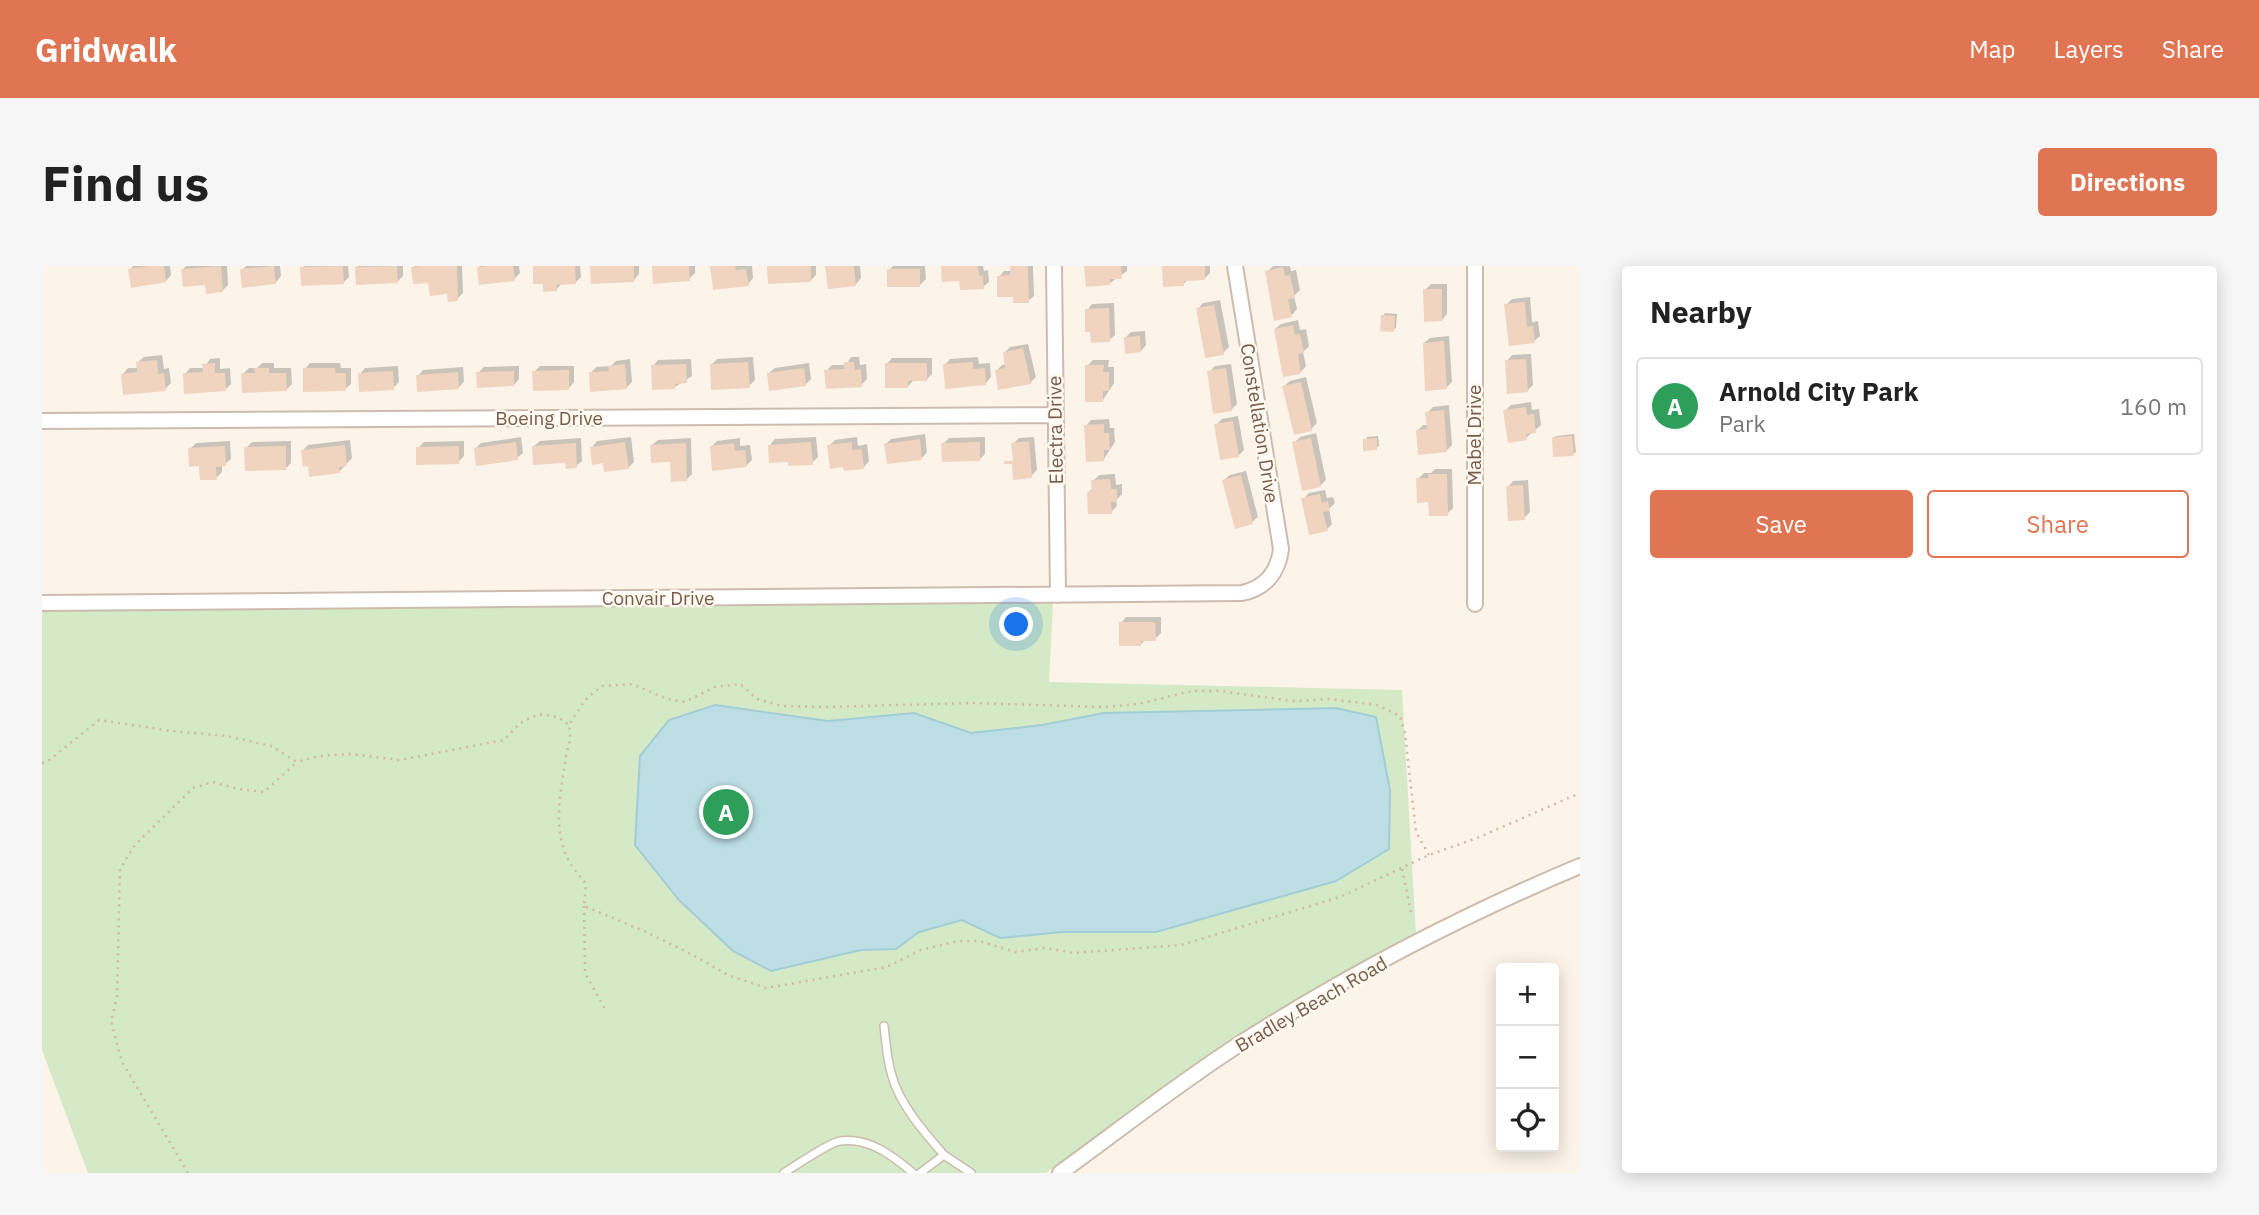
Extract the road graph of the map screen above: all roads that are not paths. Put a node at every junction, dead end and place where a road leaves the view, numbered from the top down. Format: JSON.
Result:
{"nodes":[{"id":1,"x":1054,"y":266,"type":"edge"},
{"id":2,"x":1235,"y":266,"type":"edge"},
{"id":3,"x":1475,"y":266,"type":"edge"},
{"id":4,"x":1055,"y":415,"type":"junction"},
{"id":5,"x":42,"y":421,"type":"edge"},
{"id":6,"x":1270,"y":578,"type":"joint"},
{"id":7,"x":1058,"y":594,"type":"junction"},
{"id":8,"x":42,"y":603,"type":"edge"},
{"id":9,"x":1475,"y":604,"type":"dead end"},
{"id":10,"x":1580,"y":866,"type":"edge"},
{"id":11,"x":884,"y":1026,"type":"dead end"},
{"id":12,"x":944,"y":1155,"type":"junction"},
{"id":13,"x":784,"y":1173,"type":"edge"},
{"id":14,"x":913,"y":1173,"type":"edge"},
{"id":15,"x":919,"y":1173,"type":"edge"},
{"id":16,"x":971,"y":1173,"type":"edge"},
{"id":17,"x":1059,"y":1173,"type":"edge"}],
"edges":[{"from":1,"to":4,"type":"street","name":"Electra Drive"},
{"from":2,"to":6,"type":"street","name":"Constellation Drive"},
{"from":3,"to":9,"type":"street","name":"Mabel Drive"},
{"from":4,"to":5,"type":"street","name":"Boeing Drive"},
{"from":4,"to":7,"type":"street","name":"Electra Drive"},
{"from":6,"to":7,"type":"street","name":"Convair Drive"},
{"from":7,"to":8,"type":"street","name":"Convair Drive"},
{"from":10,"to":17,"type":"street","name":"Bradley Beach Road"},
{"from":11,"to":12,"type":"lane"},
{"from":12,"to":15,"type":"lane"},
{"from":12,"to":16,"type":"lane"},
{"from":13,"to":14,"type":"lane"}]}
